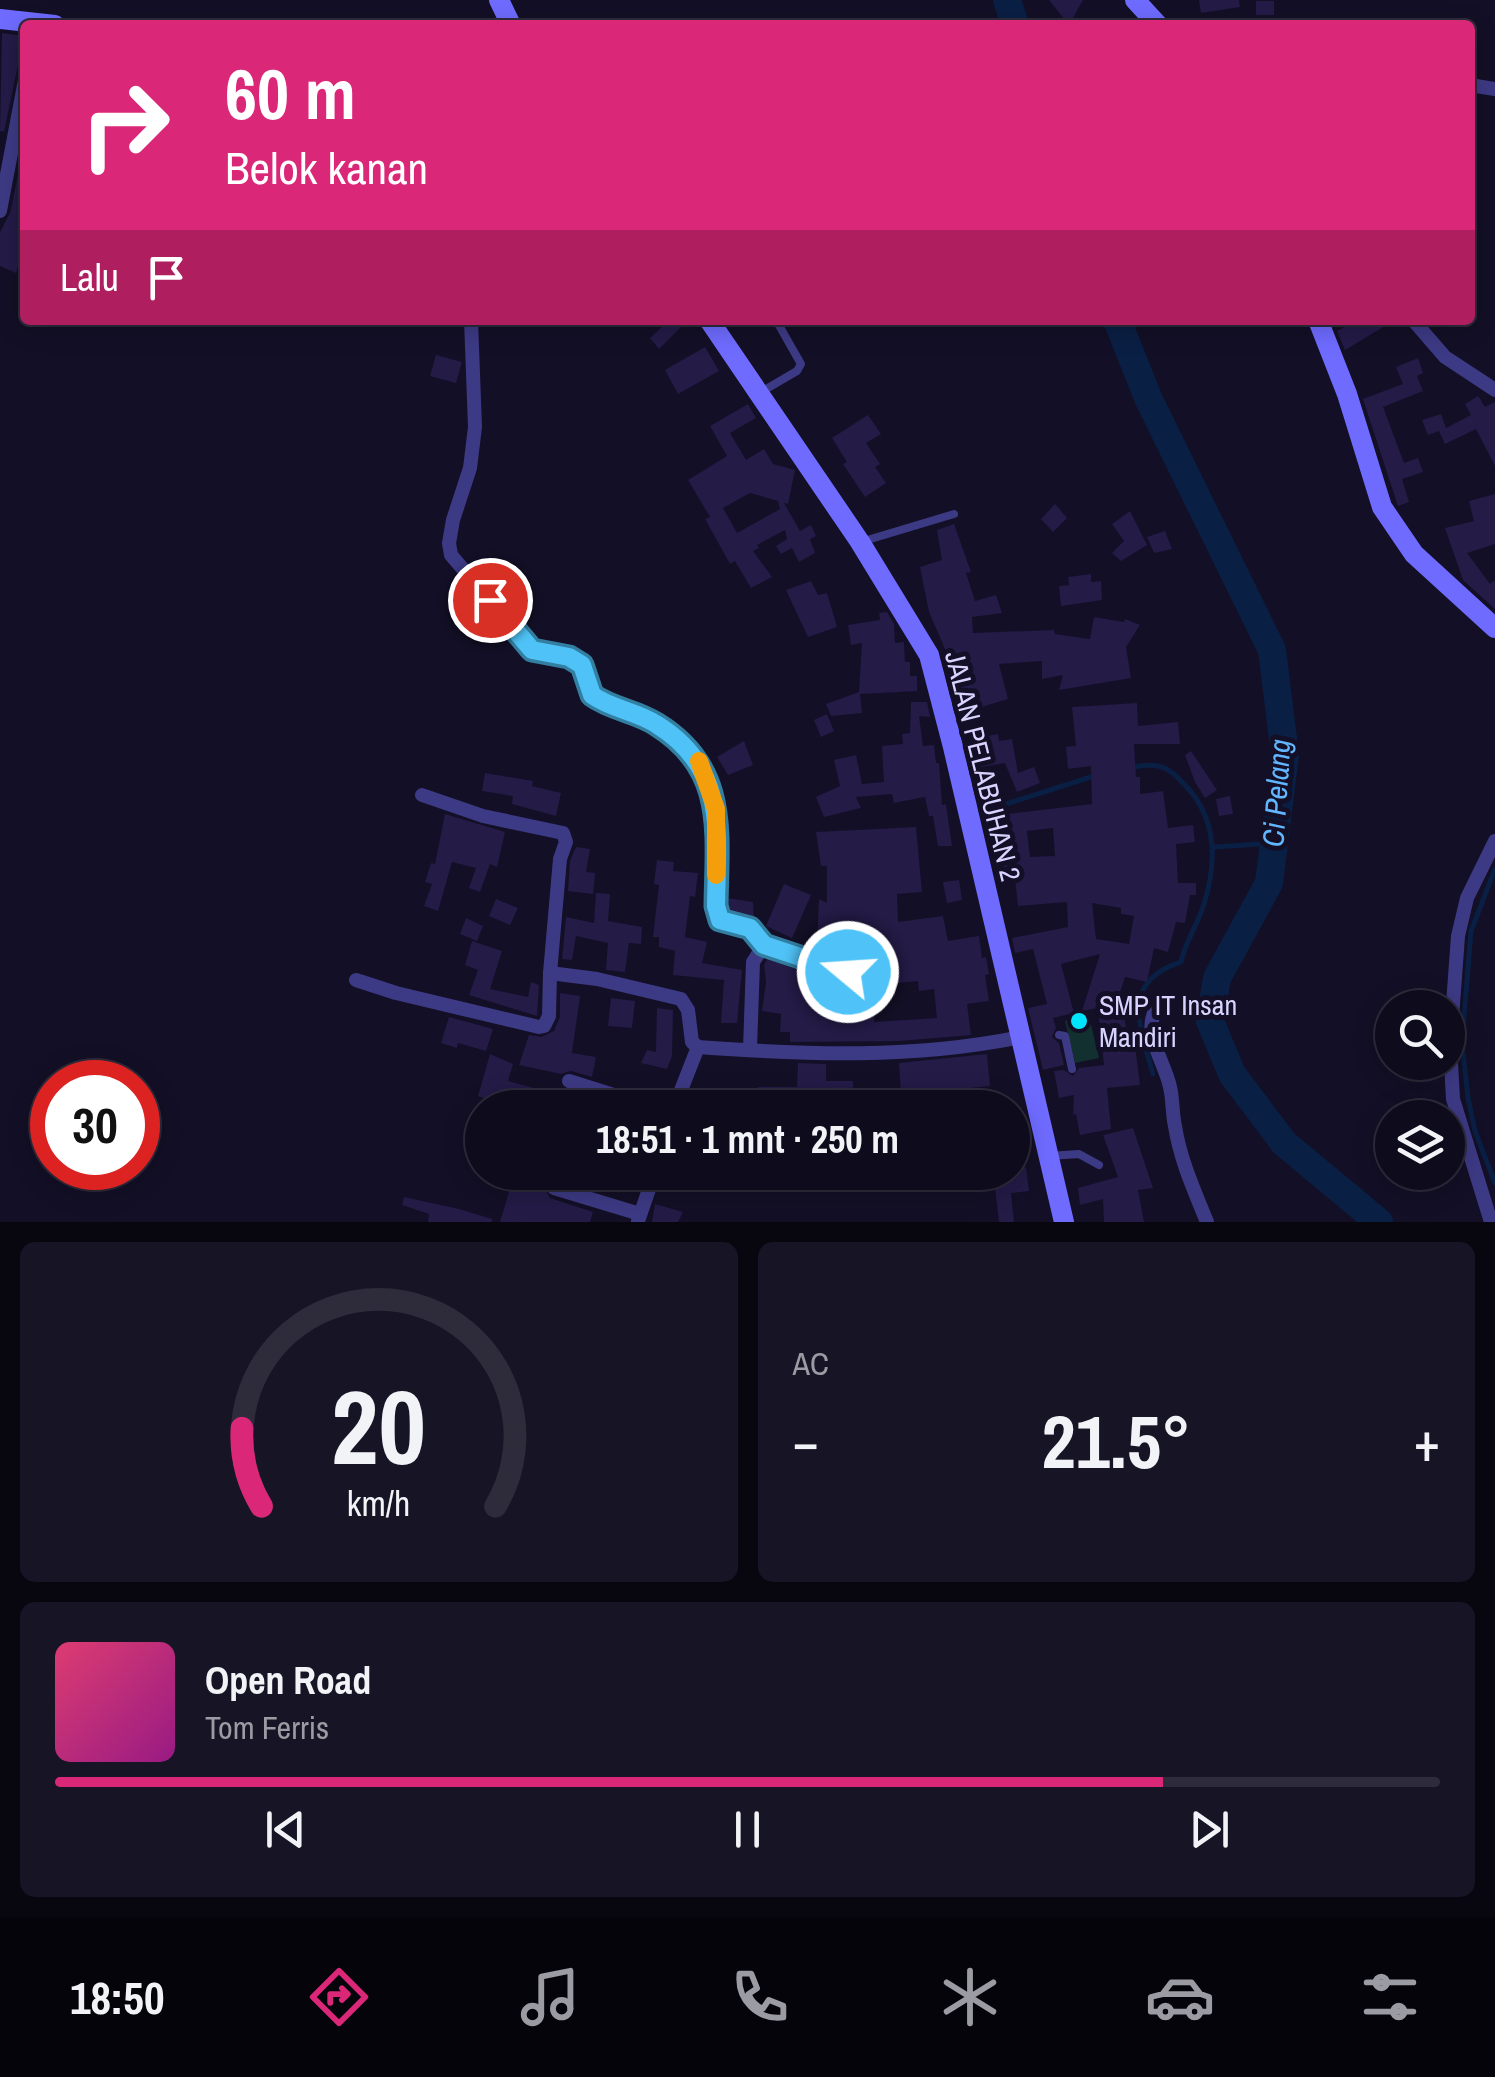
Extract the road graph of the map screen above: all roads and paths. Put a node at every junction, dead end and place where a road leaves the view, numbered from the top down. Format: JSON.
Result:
{"nodes":[{"id":1,"x":1135,"y":0,"type":"edge"},
{"id":2,"x":1153,"y":20,"type":"edge"},
{"id":3,"x":20,"y":99,"type":"edge"},
{"id":4,"x":0,"y":210,"type":"edge"},
{"id":5,"x":471,"y":325,"type":"edge"},
{"id":6,"x":712,"y":325,"type":"edge"},
{"id":7,"x":779,"y":325,"type":"edge"},
{"id":8,"x":1320,"y":325,"type":"edge"},
{"id":9,"x":1417,"y":325,"type":"edge"},
{"id":10,"x":1495,"y":390,"type":"edge"},
{"id":11,"x":759,"y":393,"type":"junction"},
{"id":12,"x":954,"y":514,"type":"dead end"},
{"id":13,"x":860,"y":542,"type":"junction"},
{"id":14,"x":1495,"y":628,"type":"edge"},
{"id":15,"x":422,"y":795,"type":"dead end"},
{"id":16,"x":1495,"y":841,"type":"edge"},
{"id":17,"x":764,"y":945,"type":"junction"},
{"id":18,"x":848,"y":972,"type":"dead end"},
{"id":19,"x":550,"y":973,"type":"junction"},
{"id":20,"x":356,"y":980,"type":"dead end"},
{"id":21,"x":1163,"y":1000,"type":"dead end"},
{"id":22,"x":1059,"y":1035,"type":"dead end"},
{"id":23,"x":1025,"y":1040,"type":"junction"},
{"id":24,"x":698,"y":1047,"type":"junction"},
{"id":25,"x":750,"y":1049,"type":"junction"},
{"id":26,"x":1072,"y":1070,"type":"dead end"},
{"id":27,"x":569,"y":1081,"type":"dead end"},
{"id":28,"x":598,"y":1090,"type":"edge"},
{"id":29,"x":681,"y":1090,"type":"edge"},
{"id":30,"x":1049,"y":1156,"type":"junction"},
{"id":31,"x":1099,"y":1165,"type":"dead end"},
{"id":32,"x":560,"y":1190,"type":"edge"},
{"id":33,"x":649,"y":1190,"type":"edge"},
{"id":34,"x":639,"y":1218,"type":"edge"},
{"id":35,"x":1064,"y":1222,"type":"edge"},
{"id":36,"x":1206,"y":1222,"type":"edge"},
{"id":37,"x":1491,"y":1222,"type":"edge"}],
"edges":[{"from":1,"to":2,"type":"main road"},
{"from":3,"to":4,"type":"street"},
{"from":5,"to":17,"type":"street"},
{"from":6,"to":11,"type":"main road","name":"JALAN PELABUHAN 2"},
{"from":7,"to":11,"type":"lane"},
{"from":8,"to":14,"type":"main road"},
{"from":9,"to":10,"type":"street"},
{"from":11,"to":13,"type":"main road","name":"JALAN PELABUHAN 2"},
{"from":12,"to":13,"type":"lane"},
{"from":13,"to":23,"type":"main road","name":"JALAN PELABUHAN 2"},
{"from":15,"to":19,"type":"street"},
{"from":16,"to":37,"type":"street"},
{"from":17,"to":18,"type":"street"},
{"from":17,"to":25,"type":"street"},
{"from":19,"to":20,"type":"street"},
{"from":19,"to":24,"type":"street"},
{"from":21,"to":36,"type":"street"},
{"from":22,"to":26,"type":"lane"},
{"from":23,"to":25,"type":"street"},
{"from":23,"to":30,"type":"main road","name":"JALAN PELABUHAN 2"},
{"from":24,"to":25,"type":"street"},
{"from":24,"to":29,"type":"street"},
{"from":27,"to":28,"type":"street"},
{"from":30,"to":31,"type":"lane"},
{"from":30,"to":35,"type":"main road","name":"JALAN PELABUHAN 2"},
{"from":32,"to":34,"type":"street"},
{"from":33,"to":34,"type":"street"}]}
